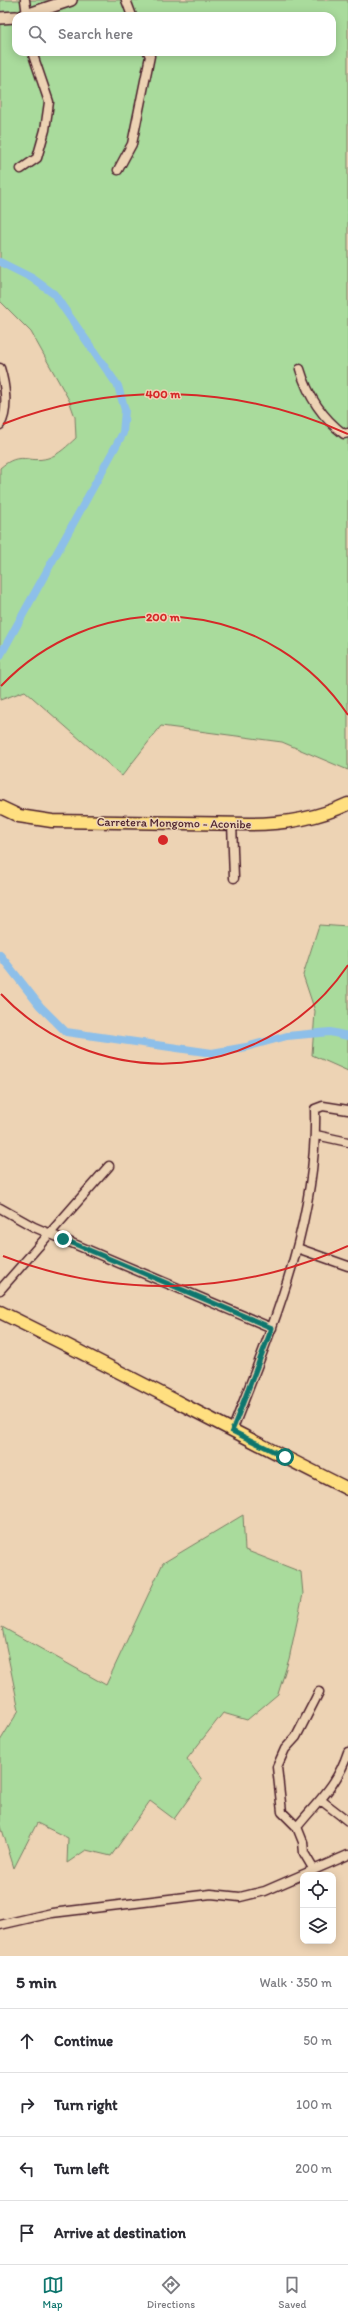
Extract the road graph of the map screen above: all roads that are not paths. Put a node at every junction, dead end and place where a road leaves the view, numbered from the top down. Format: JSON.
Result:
{"nodes":[{"id":1,"x":25,"y":0,"type":"edge"},
{"id":2,"x":71,"y":0,"type":"edge"},
{"id":3,"x":126,"y":0,"type":"edge"},
{"id":4,"x":23,"y":12,"type":"edge"},
{"id":5,"x":34,"y":12,"type":"edge"},
{"id":6,"x":130,"y":12,"type":"edge"},
{"id":7,"x":12,"y":17,"type":"edge"},
{"id":8,"x":0,"y":18,"type":"edge"},
{"id":9,"x":33,"y":56,"type":"edge"},
{"id":10,"x":150,"y":56,"type":"edge"},
{"id":11,"x":21,"y":169,"type":"dead end"},
{"id":12,"x":118,"y":170,"type":"dead end"},
{"id":13,"x":0,"y":368,"type":"edge"},
{"id":14,"x":300,"y":368,"type":"dead end"},
{"id":15,"x":0,"y":425,"type":"edge"},
{"id":16,"x":348,"y":433,"type":"edge"},
{"id":17,"x":348,"y":804,"type":"edge"},
{"id":18,"x":0,"y":807,"type":"edge"},
{"id":19,"x":232,"y":824,"type":"junction"},
{"id":20,"x":234,"y":878,"type":"dead end"},
{"id":21,"x":348,"y":1110,"type":"edge"},
{"id":22,"x":316,"y":1135,"type":"junction"},
{"id":23,"x":348,"y":1142,"type":"edge"},
{"id":24,"x":109,"y":1166,"type":"dead end"},
{"id":25,"x":0,"y":1208,"type":"edge"},
{"id":26,"x":49,"y":1233,"type":"junction"},
{"id":27,"x":297,"y":1248,"type":"junction"},
{"id":28,"x":348,"y":1266,"type":"edge"},
{"id":29,"x":0,"y":1290,"type":"edge"},
{"id":30,"x":0,"y":1312,"type":"edge"},
{"id":31,"x":272,"y":1328,"type":"junction"},
{"id":32,"x":232,"y":1431,"type":"junction"},
{"id":33,"x":348,"y":1488,"type":"edge"},
{"id":34,"x":319,"y":1692,"type":"dead end"},
{"id":35,"x":348,"y":1752,"type":"edge"},
{"id":36,"x":322,"y":1800,"type":"junction"},
{"id":37,"x":348,"y":1821,"type":"edge"},
{"id":38,"x":297,"y":1827,"type":"junction"},
{"id":39,"x":348,"y":1855,"type":"edge"},
{"id":40,"x":314,"y":1870,"type":"junction"},
{"id":41,"x":0,"y":1925,"type":"edge"}],
"edges":[{"from":1,"to":4,"type":"street"},
{"from":2,"to":5,"type":"street"},
{"from":3,"to":6,"type":"street"},
{"from":7,"to":8,"type":"street"},
{"from":9,"to":11,"type":"street"},
{"from":10,"to":12,"type":"street"},
{"from":13,"to":15,"type":"street"},
{"from":14,"to":16,"type":"street"},
{"from":17,"to":19,"type":"main road","name":"Carretera Mongomo - Aconibe"},
{"from":18,"to":19,"type":"main road","name":"Carretera Mongomo - Aconibe"},
{"from":19,"to":20,"type":"street"},
{"from":21,"to":22,"type":"street"},
{"from":22,"to":23,"type":"street"},
{"from":22,"to":27,"type":"street"},
{"from":24,"to":26,"type":"street"},
{"from":25,"to":26,"type":"street"},
{"from":26,"to":29,"type":"street"},
{"from":26,"to":31,"type":"street"},
{"from":27,"to":28,"type":"street"},
{"from":27,"to":31,"type":"street"},
{"from":30,"to":32,"type":"main road"},
{"from":31,"to":32,"type":"street"},
{"from":32,"to":33,"type":"main road"},
{"from":34,"to":38,"type":"street"},
{"from":35,"to":36,"type":"street"},
{"from":36,"to":37,"type":"street"},
{"from":36,"to":38,"type":"street"},
{"from":38,"to":40,"type":"street"},
{"from":39,"to":40,"type":"street"},
{"from":40,"to":41,"type":"street"}]}
